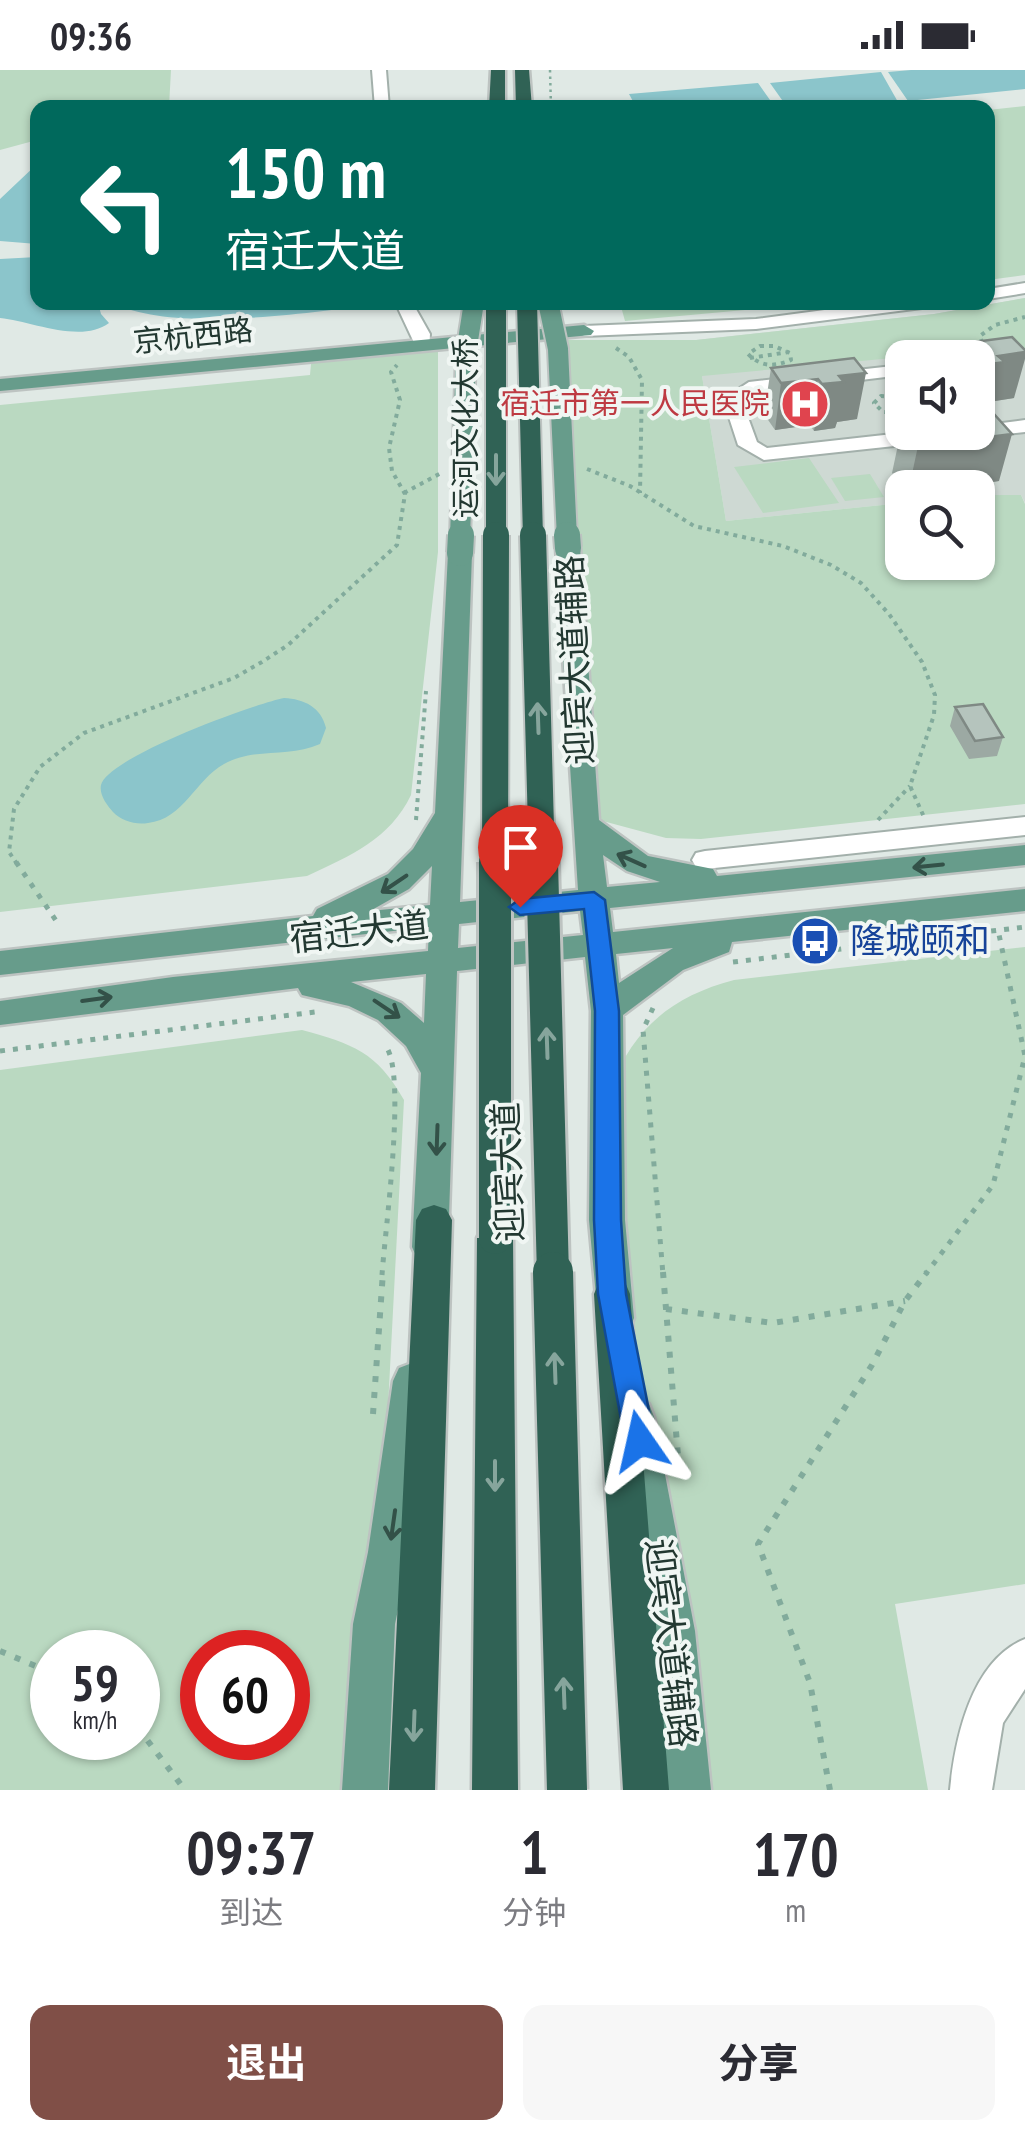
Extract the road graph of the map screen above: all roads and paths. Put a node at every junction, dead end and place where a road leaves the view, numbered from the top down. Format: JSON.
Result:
{"nodes":[{"id":1,"x":379,"y":70,"type":"edge"},
{"id":2,"x":498,"y":70,"type":"edge"},
{"id":3,"x":522,"y":70,"type":"edge"},
{"id":4,"x":550,"y":70,"type":"edge"},
{"id":5,"x":381,"y":100,"type":"edge"},
{"id":6,"x":497,"y":100,"type":"edge"},
{"id":7,"x":524,"y":100,"type":"edge"},
{"id":8,"x":551,"y":100,"type":"edge"},
{"id":9,"x":1025,"y":288,"type":"edge"},
{"id":10,"x":995,"y":293,"type":"edge"},
{"id":11,"x":408,"y":310,"type":"edge"},
{"id":12,"x":473,"y":310,"type":"edge"},
{"id":13,"x":496,"y":310,"type":"edge"},
{"id":14,"x":528,"y":310,"type":"edge"},
{"id":15,"x":550,"y":310,"type":"edge"},
{"id":16,"x":864,"y":310,"type":"edge"},
{"id":17,"x":1025,"y":317,"type":"edge"},
{"id":18,"x":584,"y":331,"type":"junction"},
{"id":19,"x":983,"y":340,"type":"edge"},
{"id":20,"x":423,"y":344,"type":"junction"},
{"id":21,"x":760,"y":346,"type":"junction"},
{"id":22,"x":790,"y":352,"type":"junction"},
{"id":23,"x":768,"y":356,"type":"junction"},
{"id":24,"x":750,"y":358,"type":"junction"},
{"id":25,"x":778,"y":366,"type":"junction"},
{"id":26,"x":885,"y":372,"type":"edge"},
{"id":27,"x":0,"y":385,"type":"edge"},
{"id":28,"x":885,"y":396,"type":"edge"},
{"id":29,"x":885,"y":412,"type":"edge"},
{"id":30,"x":1025,"y":426,"type":"edge"},
{"id":31,"x":995,"y":430,"type":"edge"},
{"id":32,"x":885,"y":441,"type":"edge"},
{"id":33,"x":455,"y":467,"type":"dead end"},
{"id":34,"x":584,"y":468,"type":"dead end"},
{"id":35,"x":404,"y":492,"type":"junction"},
{"id":36,"x":640,"y":492,"type":"junction"},
{"id":37,"x":551,"y":550,"type":"junction"},
{"id":38,"x":496,"y":554,"type":"joint"},
{"id":39,"x":427,"y":681,"type":"dead end"},
{"id":40,"x":910,"y":786,"type":"junction"},
{"id":41,"x":450,"y":807,"type":"junction"},
{"id":42,"x":585,"y":823,"type":"junction"},
{"id":43,"x":927,"y":824,"type":"dead end"},
{"id":44,"x":1025,"y":826,"type":"edge"},
{"id":45,"x":869,"y":830,"type":"dead end"},
{"id":46,"x":415,"y":832,"type":"dead end"},
{"id":47,"x":1025,"y":855,"type":"edge"},
{"id":48,"x":705,"y":860,"type":"dead end"},
{"id":49,"x":831,"y":876,"type":"junction"},
{"id":50,"x":594,"y":900,"type":"junction"},
{"id":51,"x":1025,"y":900,"type":"edge"},
{"id":52,"x":446,"y":914,"type":"junction"},
{"id":53,"x":849,"y":920,"type":"junction"},
{"id":54,"x":57,"y":922,"type":"dead end"},
{"id":55,"x":1025,"y":927,"type":"edge"},
{"id":56,"x":998,"y":930,"type":"junction"},
{"id":57,"x":244,"y":934,"type":"junction"},
{"id":58,"x":599,"y":945,"type":"junction"},
{"id":59,"x":444,"y":961,"type":"junction"},
{"id":60,"x":0,"y":963,"type":"edge"},
{"id":61,"x":722,"y":964,"type":"dead end"},
{"id":62,"x":225,"y":984,"type":"junction"},
{"id":63,"x":656,"y":1001,"type":"dead end"},
{"id":64,"x":607,"y":1011,"type":"junction"},
{"id":65,"x":0,"y":1013,"type":"edge"},
{"id":66,"x":331,"y":1014,"type":"dead end"},
{"id":67,"x":378,"y":1034,"type":"dead end"},
{"id":68,"x":0,"y":1051,"type":"edge"},
{"id":69,"x":440,"y":1078,"type":"junction"},
{"id":70,"x":434,"y":1220,"type":"junction"},
{"id":71,"x":612,"y":1294,"type":"junction"},
{"id":72,"x":906,"y":1301,"type":"junction"},
{"id":73,"x":666,"y":1308,"type":"junction"},
{"id":74,"x":373,"y":1416,"type":"dead end"},
{"id":75,"x":680,"y":1482,"type":"dead end"},
{"id":76,"x":0,"y":1652,"type":"edge"},
{"id":77,"x":1025,"y":1659,"type":"edge"},
{"id":78,"x":30,"y":1664,"type":"edge"},
{"id":79,"x":160,"y":1757,"type":"edge"},
{"id":80,"x":185,"y":1790,"type":"edge"},
{"id":81,"x":365,"y":1790,"type":"edge"},
{"id":82,"x":412,"y":1790,"type":"edge"},
{"id":83,"x":496,"y":1790,"type":"edge"},
{"id":84,"x":567,"y":1790,"type":"edge"},
{"id":85,"x":646,"y":1790,"type":"edge"},
{"id":86,"x":688,"y":1790,"type":"edge"},
{"id":87,"x":830,"y":1790,"type":"edge"},
{"id":88,"x":971,"y":1790,"type":"edge"}],
"edges":[{"from":1,"to":5,"type":"street"},
{"from":2,"to":6,"type":"highway"},
{"from":3,"to":7,"type":"highway"},
{"from":4,"to":8,"type":"path"},
{"from":9,"to":10,"type":"street"},
{"from":11,"to":20,"type":"street"},
{"from":12,"to":41,"type":"main road","bridge":true},
{"from":13,"to":38,"type":"highway","name":"运河文化大桥","one_way":true,"bridge":true},
{"from":14,"to":37,"type":"highway","name":"运河文化大桥","bridge":true},
{"from":15,"to":37,"type":"main road","name":"迎宾大道辅路","bridge":true},
{"from":16,"to":18,"type":"street","name":"京杭西路"},
{"from":17,"to":19,"type":"path"},
{"from":18,"to":20,"type":"main road","name":"京杭西路"},
{"from":18,"to":36,"type":"path"},
{"from":20,"to":27,"type":"main road","name":"京杭西路"},
{"from":20,"to":35,"type":"path"},
{"from":21,"to":22,"type":"path"},
{"from":21,"to":23,"type":"path"},
{"from":21,"to":24,"type":"path"},
{"from":22,"to":23,"type":"path"},
{"from":22,"to":25,"type":"path"},
{"from":23,"to":24,"type":"path"},
{"from":23,"to":25,"type":"path"},
{"from":24,"to":25,"type":"path"},
{"from":26,"to":32,"type":"street"},
{"from":28,"to":29,"type":"path"},
{"from":30,"to":31,"type":"street"},
{"from":33,"to":35,"type":"path"},
{"from":34,"to":36,"type":"path"},
{"from":35,"to":54,"type":"path"},
{"from":36,"to":40,"type":"path"},
{"from":37,"to":42,"type":"main road","name":"迎宾大道辅路"},
{"from":84,"to":37,"type":"highway","name":"迎宾大道","one_way":true,"bridge":true},
{"from":38,"to":83,"type":"highway","name":"迎宾大道","one_way":true,"bridge":true},
{"from":39,"to":46,"type":"path"},
{"from":40,"to":43,"type":"path"},
{"from":40,"to":45,"type":"path"},
{"from":41,"to":52,"type":"main road"},
{"from":41,"to":57,"type":"main road","one_way":true},
{"from":49,"to":42,"type":"main road","one_way":true},
{"from":42,"to":50,"type":"main road","name":"迎宾大道辅路"},
{"from":44,"to":48,"type":"street"},
{"from":47,"to":49,"type":"main road","name":"宿迁大道","one_way":true},
{"from":49,"to":50,"type":"main road","name":"宿迁大道"},
{"from":50,"to":52,"type":"main road","name":"宿迁大道"},
{"from":50,"to":58,"type":"main road","name":"迎宾大道辅路"},
{"from":51,"to":53,"type":"main road","name":"宿迁大道"},
{"from":52,"to":57,"type":"main road","name":"宿迁大道"},
{"from":52,"to":59,"type":"main road"},
{"from":53,"to":58,"type":"main road","name":"宿迁大道"},
{"from":53,"to":64,"type":"main road"},
{"from":55,"to":56,"type":"path"},
{"from":56,"to":61,"type":"path"},
{"from":56,"to":72,"type":"path"},
{"from":57,"to":60,"type":"main road","name":"宿迁大道"},
{"from":58,"to":59,"type":"main road","name":"宿迁大道"},
{"from":58,"to":64,"type":"main road","name":"迎宾大道辅路"},
{"from":59,"to":62,"type":"main road","name":"宿迁大道"},
{"from":59,"to":69,"type":"main road"},
{"from":65,"to":62,"type":"main road","name":"宿迁大道","one_way":true},
{"from":62,"to":69,"type":"main road","one_way":true},
{"from":63,"to":73,"type":"path"},
{"from":64,"to":71,"type":"main road","name":"迎宾大道辅路"},
{"from":66,"to":68,"type":"path"},
{"from":67,"to":74,"type":"path"},
{"from":69,"to":70,"type":"main road","one_way":true},
{"from":70,"to":81,"type":"main road","one_way":true},
{"from":70,"to":82,"type":"highway","one_way":true},
{"from":71,"to":85,"type":"highway"},
{"from":71,"to":86,"type":"main road","name":"迎宾大道辅路"},
{"from":72,"to":73,"type":"path"},
{"from":72,"to":87,"type":"path"},
{"from":73,"to":75,"type":"path"},
{"from":76,"to":78,"type":"path"},
{"from":77,"to":88,"type":"street"},
{"from":79,"to":80,"type":"path"}]}
